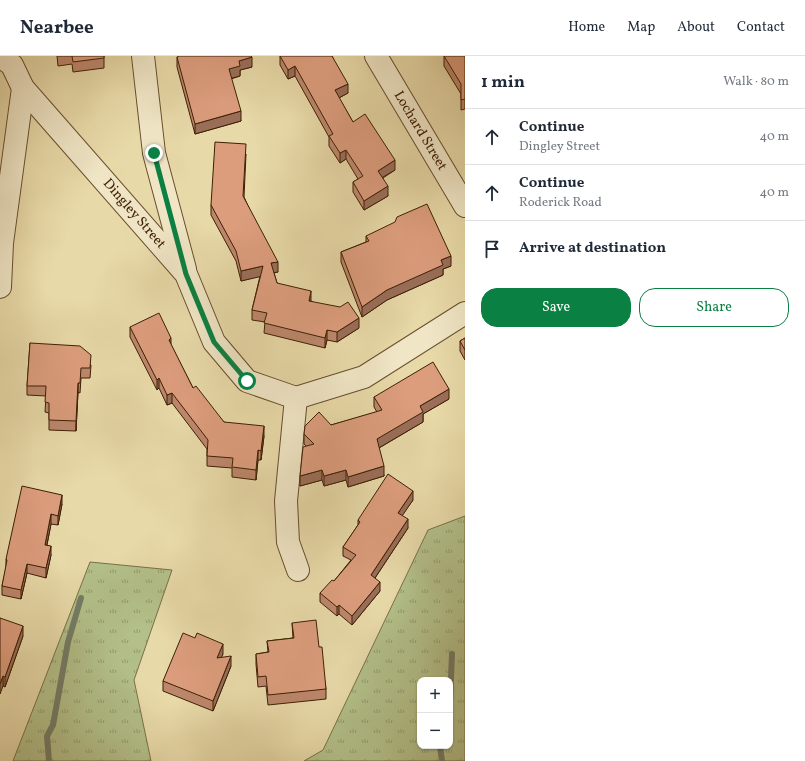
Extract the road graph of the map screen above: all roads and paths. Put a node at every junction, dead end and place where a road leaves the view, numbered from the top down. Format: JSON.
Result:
{"nodes":[{"id":1,"x":0,"y":56,"type":"edge"},
{"id":2,"x":143,"y":56,"type":"edge"},
{"id":3,"x":376,"y":56,"type":"edge"},
{"id":4,"x":23,"y":88,"type":"junction"},
{"id":5,"x":465,"y":206,"type":"edge"},
{"id":6,"x":186,"y":274,"type":"junction"},
{"id":7,"x":0,"y":287,"type":"edge"},
{"id":8,"x":465,"y":313,"type":"edge"},
{"id":9,"x":296,"y":398,"type":"junction"},
{"id":10,"x":298,"y":570,"type":"dead end"}],
"edges":[{"from":1,"to":4,"type":"street","name":"Dingley Street"},
{"from":2,"to":6,"type":"street"},
{"from":3,"to":5,"type":"street","name":"Lochard Street"},
{"from":4,"to":6,"type":"street","name":"Dingley Street"},
{"from":4,"to":7,"type":"street"},
{"from":6,"to":9,"type":"street","name":"Dingley Street"},
{"from":8,"to":9,"type":"street"},
{"from":9,"to":10,"type":"street"}]}
